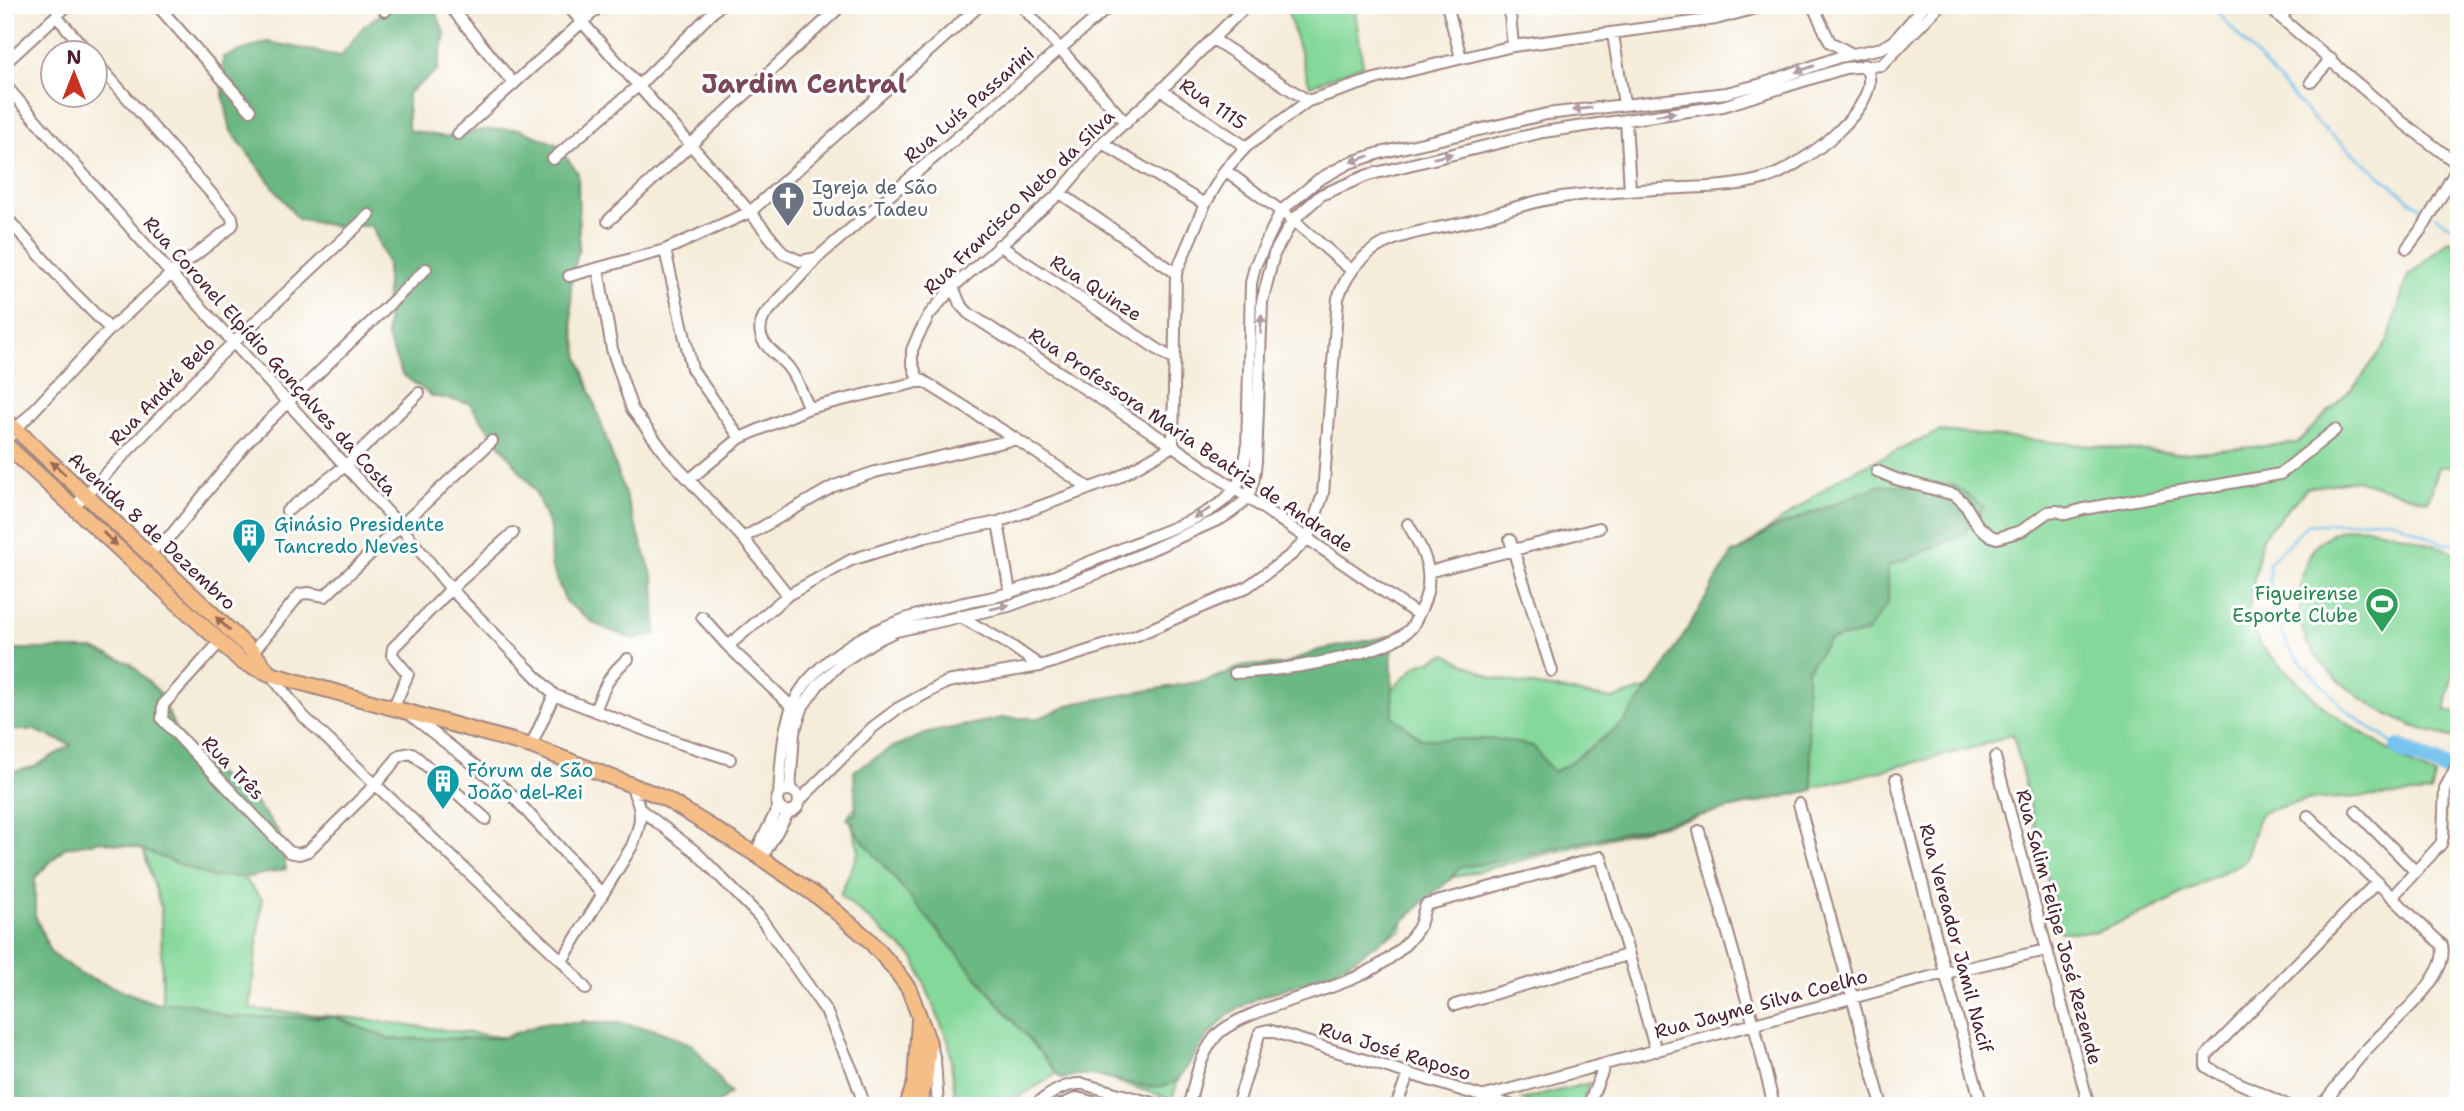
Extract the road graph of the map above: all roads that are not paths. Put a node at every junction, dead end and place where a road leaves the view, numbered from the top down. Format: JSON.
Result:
{"nodes":[{"id":1,"x":68,"y":5,"type":"edge"},
{"id":2,"x":157,"y":5,"type":"edge"},
{"id":3,"x":449,"y":5,"type":"edge"},
{"id":4,"x":567,"y":5,"type":"edge"},
{"id":5,"x":601,"y":5,"type":"edge"},
{"id":6,"x":720,"y":5,"type":"edge"},
{"id":7,"x":842,"y":5,"type":"edge"},
{"id":8,"x":980,"y":5,"type":"edge"},
{"id":9,"x":1021,"y":5,"type":"edge"},
{"id":10,"x":1111,"y":5,"type":"edge"},
{"id":11,"x":1247,"y":5,"type":"edge"},
{"id":12,"x":1447,"y":5,"type":"edge"},
{"id":13,"x":1509,"y":5,"type":"edge"},
{"id":14,"x":1712,"y":5,"type":"edge"},
{"id":15,"x":1767,"y":5,"type":"edge"},
{"id":16,"x":1814,"y":5,"type":"edge"},
{"id":17,"x":1925,"y":5,"type":"edge"},
{"id":18,"x":1940,"y":5,"type":"edge"},
{"id":19,"x":2266,"y":5,"type":"edge"},
{"id":20,"x":2291,"y":5,"type":"edge"},
{"id":21,"x":56,"y":16,"type":"junction"},
{"id":22,"x":2281,"y":17,"type":"junction"},
{"id":23,"x":1716,"y":19,"type":"junction"},
{"id":24,"x":583,"y":23,"type":"junction"},
{"id":25,"x":1613,"y":34,"type":"junction"},
{"id":26,"x":76,"y":38,"type":"edge"},
{"id":27,"x":1213,"y":39,"type":"junction"},
{"id":28,"x":1513,"y":46,"type":"junction"},
{"id":29,"x":1061,"y":50,"type":"junction"},
{"id":30,"x":1854,"y":55,"type":"junction"},
{"id":31,"x":1461,"y":58,"type":"junction"},
{"id":32,"x":2331,"y":59,"type":"junction"},
{"id":33,"x":5,"y":63,"type":"edge"},
{"id":34,"x":1865,"y":67,"type":"junction"},
{"id":35,"x":108,"y":76,"type":"edge"},
{"id":36,"x":2311,"y":82,"type":"dead end"},
{"id":37,"x":514,"y":84,"type":"junction"},
{"id":38,"x":5,"y":85,"type":"edge"},
{"id":39,"x":638,"y":86,"type":"junction"},
{"id":40,"x":1161,"y":90,"type":"junction"},
{"id":41,"x":1308,"y":101,"type":"junction"},
{"id":42,"x":1624,"y":104,"type":"junction"},
{"id":43,"x":250,"y":110,"type":"dead end"},
{"id":44,"x":1626,"y":120,"type":"junction"},
{"id":45,"x":1126,"y":123,"type":"junction"},
{"id":46,"x":458,"y":134,"type":"dead end"},
{"id":47,"x":1102,"y":143,"type":"junction"},
{"id":48,"x":691,"y":146,"type":"junction"},
{"id":49,"x":1246,"y":148,"type":"junction"},
{"id":50,"x":553,"y":159,"type":"dead end"},
{"id":51,"x":2459,"y":165,"type":"edge"},
{"id":52,"x":1225,"y":170,"type":"junction"},
{"id":53,"x":1630,"y":190,"type":"junction"},
{"id":54,"x":1060,"y":193,"type":"junction"},
{"id":55,"x":1205,"y":204,"type":"junction"},
{"id":56,"x":1280,"y":211,"type":"junction"},
{"id":57,"x":750,"y":212,"type":"junction"},
{"id":58,"x":369,"y":215,"type":"dead end"},
{"id":59,"x":5,"y":216,"type":"edge"},
{"id":60,"x":1293,"y":220,"type":"junction"},
{"id":61,"x":608,"y":221,"type":"dead end"},
{"id":62,"x":999,"y":245,"type":"junction"},
{"id":63,"x":2407,"y":248,"type":"dead end"},
{"id":64,"x":665,"y":250,"type":"junction"},
{"id":65,"x":817,"y":258,"type":"junction"},
{"id":66,"x":426,"y":269,"type":"dead end"},
{"id":67,"x":598,"y":269,"type":"junction"},
{"id":68,"x":1351,"y":271,"type":"junction"},
{"id":69,"x":1176,"y":273,"type":"junction"},
{"id":70,"x":171,"y":274,"type":"junction"},
{"id":71,"x":569,"y":276,"type":"dead end"},
{"id":72,"x":953,"y":287,"type":"junction"},
{"id":73,"x":110,"y":329,"type":"junction"},
{"id":74,"x":234,"y":342,"type":"junction"},
{"id":75,"x":1174,"y":360,"type":"junction"},
{"id":76,"x":922,"y":381,"type":"junction"},
{"id":77,"x":419,"y":393,"type":"dead end"},
{"id":78,"x":288,"y":403,"type":"junction"},
{"id":79,"x":809,"y":408,"type":"junction"},
{"id":80,"x":11,"y":424,"type":"edge"},
{"id":81,"x":2335,"y":430,"type":"dead end"},
{"id":82,"x":740,"y":438,"type":"junction"},
{"id":83,"x":1016,"y":439,"type":"junction"},
{"id":84,"x":492,"y":441,"type":"dead end"},
{"id":85,"x":5,"y":442,"type":"edge"},
{"id":86,"x":1173,"y":446,"type":"junction"},
{"id":87,"x":345,"y":466,"type":"junction"},
{"id":88,"x":1877,"y":471,"type":"dead end"},
{"id":89,"x":690,"y":479,"type":"junction"},
{"id":90,"x":1089,"y":488,"type":"junction"},
{"id":91,"x":1235,"y":490,"type":"junction"},
{"id":92,"x":88,"y":495,"type":"junction"},
{"id":93,"x":1248,"y":499,"type":"junction"},
{"id":94,"x":75,"y":506,"type":"junction"},
{"id":95,"x":287,"y":511,"type":"dead end"},
{"id":96,"x":998,"y":522,"type":"junction"},
{"id":97,"x":1408,"y":524,"type":"dead end"},
{"id":98,"x":400,"y":526,"type":"junction"},
{"id":99,"x":1599,"y":528,"type":"dead end"},
{"id":100,"x":513,"y":533,"type":"dead end"},
{"id":101,"x":743,"y":538,"type":"junction"},
{"id":102,"x":1308,"y":538,"type":"junction"},
{"id":103,"x":1511,"y":545,"type":"junction"},
{"id":104,"x":149,"y":553,"type":"junction"},
{"id":105,"x":1428,"y":572,"type":"junction"},
{"id":106,"x":451,"y":589,"type":"junction"},
{"id":107,"x":1010,"y":593,"type":"junction"},
{"id":108,"x":788,"y":595,"type":"junction"},
{"id":109,"x":1418,"y":615,"type":"junction"},
{"id":110,"x":958,"y":616,"type":"junction"},
{"id":111,"x":702,"y":617,"type":"dead end"},
{"id":112,"x":219,"y":643,"type":"junction"},
{"id":113,"x":728,"y":646,"type":"junction"},
{"id":114,"x":253,"y":652,"type":"junction"},
{"id":115,"x":628,"y":659,"type":"dead end"},
{"id":116,"x":1040,"y":666,"type":"junction"},
{"id":117,"x":1552,"y":671,"type":"dead end"},
{"id":118,"x":1235,"y":673,"type":"dead end"},
{"id":119,"x":270,"y":674,"type":"junction"},
{"id":120,"x":554,"y":695,"type":"junction"},
{"id":121,"x":792,"y":707,"type":"junction"},
{"id":122,"x":400,"y":711,"type":"junction"},
{"id":123,"x":595,"y":711,"type":"junction"},
{"id":124,"x":531,"y":746,"type":"junction"},
{"id":125,"x":1996,"y":757,"type":"dead end"},
{"id":126,"x":730,"y":759,"type":"dead end"},
{"id":127,"x":2459,"y":762,"type":"edge"},
{"id":128,"x":1896,"y":779,"type":"dead end"},
{"id":129,"x":375,"y":785,"type":"junction"},
{"id":130,"x":647,"y":791,"type":"junction"},
{"id":131,"x":784,"y":800,"type":"junction"},
{"id":132,"x":1799,"y":804,"type":"dead end"},
{"id":133,"x":641,"y":810,"type":"junction"},
{"id":134,"x":2356,"y":811,"type":"dead end"},
{"id":135,"x":2308,"y":816,"type":"dead end"},
{"id":136,"x":486,"y":819,"type":"dead end"},
{"id":137,"x":1699,"y":831,"type":"dead end"},
{"id":138,"x":758,"y":857,"type":"junction"},
{"id":139,"x":2415,"y":871,"type":"junction"},
{"id":140,"x":2377,"y":882,"type":"junction"},
{"id":141,"x":602,"y":894,"type":"junction"},
{"id":142,"x":2393,"y":896,"type":"junction"},
{"id":143,"x":2046,"y":950,"type":"junction"},
{"id":144,"x":1627,"y":955,"type":"junction"},
{"id":145,"x":562,"y":961,"type":"junction"},
{"id":146,"x":1945,"y":974,"type":"junction"},
{"id":147,"x":586,"y":989,"type":"dead end"},
{"id":148,"x":1854,"y":997,"type":"junction"},
{"id":149,"x":1455,"y":1005,"type":"dead end"},
{"id":150,"x":919,"y":1015,"type":"junction"},
{"id":151,"x":1242,"y":1019,"type":"junction"},
{"id":152,"x":1754,"y":1025,"type":"junction"},
{"id":153,"x":1264,"y":1031,"type":"junction"},
{"id":154,"x":929,"y":1042,"type":"junction"},
{"id":155,"x":1656,"y":1051,"type":"junction"},
{"id":156,"x":1605,"y":1065,"type":"junction"},
{"id":157,"x":1408,"y":1074,"type":"junction"},
{"id":158,"x":1060,"y":1088,"type":"junction"},
{"id":159,"x":1485,"y":1097,"type":"junction"},
{"id":160,"x":1062,"y":1104,"type":"edge"},
{"id":161,"x":864,"y":1106,"type":"edge"},
{"id":162,"x":906,"y":1106,"type":"edge"},
{"id":163,"x":918,"y":1106,"type":"edge"},
{"id":164,"x":938,"y":1106,"type":"edge"},
{"id":165,"x":1033,"y":1106,"type":"edge"},
{"id":166,"x":1109,"y":1106,"type":"edge"},
{"id":167,"x":1163,"y":1106,"type":"edge"},
{"id":168,"x":1189,"y":1106,"type":"edge"},
{"id":169,"x":1237,"y":1106,"type":"edge"},
{"id":170,"x":1396,"y":1106,"type":"edge"},
{"id":171,"x":1513,"y":1106,"type":"edge"},
{"id":172,"x":1588,"y":1106,"type":"edge"},
{"id":173,"x":1774,"y":1106,"type":"edge"},
{"id":174,"x":1882,"y":1106,"type":"edge"},
{"id":175,"x":1982,"y":1106,"type":"edge"},
{"id":176,"x":2089,"y":1106,"type":"edge"},
{"id":177,"x":2289,"y":1106,"type":"edge"},
{"id":178,"x":2319,"y":1106,"type":"edge"}],
"edges":[{"from":1,"to":21,"type":"street"},
{"from":2,"to":43,"type":"street"},
{"from":3,"to":37,"type":"street"},
{"from":4,"to":24,"type":"street"},
{"from":5,"to":24,"type":"street"},
{"from":6,"to":39,"type":"street"},
{"from":7,"to":48,"type":"street"},
{"from":8,"to":57,"type":"street"},
{"from":9,"to":29,"type":"street"},
{"from":10,"to":29,"type":"street","name":"Rua Luís Passarini"},
{"from":11,"to":27,"type":"street","name":"Rua Francisco Neto da Silva"},
{"from":12,"to":31,"type":"street"},
{"from":13,"to":28,"type":"street"},
{"from":14,"to":23,"type":"street"},
{"from":15,"to":23,"type":"street"},
{"from":16,"to":30,"type":"street"},
{"from":17,"to":30,"type":"street"},
{"from":18,"to":34,"type":"street"},
{"from":19,"to":22,"type":"street"},
{"from":20,"to":22,"type":"street"},
{"from":21,"to":26,"type":"street"},
{"from":21,"to":33,"type":"street"},
{"from":22,"to":32,"type":"street"},
{"from":23,"to":25,"type":"street"},
{"from":24,"to":37,"type":"street"},
{"from":24,"to":39,"type":"street"},
{"from":25,"to":28,"type":"street"},
{"from":25,"to":42,"type":"street"},
{"from":27,"to":40,"type":"street","name":"Rua Francisco Neto da Silva"},
{"from":27,"to":41,"type":"street"},
{"from":28,"to":31,"type":"street"},
{"from":29,"to":45,"type":"street"},
{"from":29,"to":65,"type":"street","name":"Rua Luís Passarini"},
{"from":30,"to":34,"type":"street"},
{"from":30,"to":42,"type":"street","one_way":true},
{"from":31,"to":41,"type":"street"},
{"from":32,"to":36,"type":"street"},
{"from":32,"to":51,"type":"street"},
{"from":44,"to":34,"type":"street","one_way":true},
{"from":34,"to":53,"type":"street"},
{"from":35,"to":70,"type":"street"},
{"from":37,"to":46,"type":"street"},
{"from":38,"to":70,"type":"street","name":"Rua Coronel Elpídio Gonçalves da Costa"},
{"from":39,"to":48,"type":"street"},
{"from":39,"to":50,"type":"street"},
{"from":40,"to":45,"type":"street","name":"Rua Francisco Neto da Silva"},
{"from":40,"to":49,"type":"street","name":"Rua 1115"},
{"from":41,"to":49,"type":"street"},
{"from":42,"to":56,"type":"street","one_way":true},
{"from":44,"to":53,"type":"street"},
{"from":60,"to":44,"type":"street","one_way":true},
{"from":45,"to":47,"type":"street","name":"Rua Francisco Neto da Silva"},
{"from":47,"to":54,"type":"street","name":"Rua Francisco Neto da Silva"},
{"from":47,"to":55,"type":"street"},
{"from":48,"to":57,"type":"street"},
{"from":48,"to":61,"type":"street"},
{"from":49,"to":52,"type":"street"},
{"from":51,"to":63,"type":"street"},
{"from":52,"to":55,"type":"street"},
{"from":52,"to":56,"type":"street"},
{"from":53,"to":68,"type":"street"},
{"from":54,"to":62,"type":"street","name":"Rua Francisco Neto da Silva"},
{"from":54,"to":69,"type":"street"},
{"from":55,"to":69,"type":"street"},
{"from":56,"to":60,"type":"street"},
{"from":56,"to":91,"type":"street"},
{"from":57,"to":64,"type":"street"},
{"from":57,"to":65,"type":"street"},
{"from":58,"to":74,"type":"street","name":"Rua André Belo"},
{"from":59,"to":73,"type":"street"},
{"from":60,"to":68,"type":"street"},
{"from":93,"to":60,"type":"street","one_way":true},
{"from":62,"to":72,"type":"street","name":"Rua Francisco Neto da Silva"},
{"from":62,"to":75,"type":"street","name":"Rua Quinze"},
{"from":64,"to":67,"type":"street"},
{"from":64,"to":82,"type":"street"},
{"from":65,"to":79,"type":"street","name":"Rua Luís Passarini"},
{"from":66,"to":78,"type":"street"},
{"from":67,"to":71,"type":"street"},
{"from":67,"to":89,"type":"street"},
{"from":68,"to":102,"type":"street"},
{"from":69,"to":75,"type":"street"},
{"from":70,"to":73,"type":"street"},
{"from":70,"to":74,"type":"street","name":"Rua Coronel Elpídio Gonçalves da Costa"},
{"from":72,"to":76,"type":"street","name":"Rua Francisco Neto da Silva"},
{"from":72,"to":86,"type":"street","name":"Rua Professora Maria Beatriz de Andrade"},
{"from":73,"to":80,"type":"street"},
{"from":74,"to":78,"type":"street","name":"Rua Coronel Elpídio Gonçalves da Costa"},
{"from":74,"to":92,"type":"street","name":"Rua André Belo"},
{"from":75,"to":86,"type":"street"},
{"from":76,"to":79,"type":"street"},
{"from":76,"to":83,"type":"street"},
{"from":77,"to":87,"type":"street"},
{"from":78,"to":87,"type":"street","name":"Rua Coronel Elpídio Gonçalves da Costa"},
{"from":78,"to":104,"type":"street"},
{"from":79,"to":82,"type":"street"},
{"from":80,"to":85,"type":"street"},
{"from":92,"to":80,"type":"main road","name":"Avenida 8 de Dezembro","one_way":true},
{"from":81,"to":88,"type":"street"},
{"from":82,"to":89,"type":"street"},
{"from":83,"to":90,"type":"street"},
{"from":83,"to":101,"type":"street"},
{"from":84,"to":98,"type":"street"},
{"from":85,"to":94,"type":"main road","name":"Avenida 8 de Dezembro"},
{"from":86,"to":90,"type":"street"},
{"from":86,"to":91,"type":"street","name":"Rua Professora Maria Beatriz de Andrade"},
{"from":87,"to":95,"type":"street"},
{"from":87,"to":98,"type":"street","name":"Rua Coronel Elpídio Gonçalves da Costa"},
{"from":89,"to":101,"type":"street"},
{"from":90,"to":96,"type":"street"},
{"from":91,"to":93,"type":"street","name":"Rua Professora Maria Beatriz de Andrade"},
{"from":91,"to":107,"type":"street","one_way":true},
{"from":92,"to":94,"type":"street","name":"Rua André Belo"},
{"from":92,"to":104,"type":"main road","name":"Avenida 8 de Dezembro"},
{"from":93,"to":102,"type":"street","name":"Rua Professora Maria Beatriz de Andrade"},
{"from":110,"to":93,"type":"street","one_way":true},
{"from":94,"to":112,"type":"main road","name":"Avenida 8 de Dezembro","one_way":true},
{"from":96,"to":107,"type":"street"},
{"from":96,"to":108,"type":"street"},
{"from":97,"to":105,"type":"street"},
{"from":98,"to":106,"type":"street","name":"Rua Coronel Elpídio Gonçalves da Costa"},
{"from":98,"to":114,"type":"street"},
{"from":99,"to":103,"type":"street"},
{"from":100,"to":106,"type":"street"},
{"from":101,"to":108,"type":"street"},
{"from":102,"to":109,"type":"street","name":"Rua Professora Maria Beatriz de Andrade"},
{"from":102,"to":116,"type":"street"},
{"from":103,"to":105,"type":"street"},
{"from":103,"to":117,"type":"street"},
{"from":114,"to":104,"type":"main road","name":"Avenida 8 de Dezembro","one_way":true},
{"from":105,"to":109,"type":"street"},
{"from":106,"to":120,"type":"street","name":"Rua Coronel Elpídio Gonçalves da Costa"},
{"from":106,"to":122,"type":"street"},
{"from":107,"to":121,"type":"street"},
{"from":108,"to":113,"type":"street"},
{"from":109,"to":118,"type":"street"},
{"from":110,"to":116,"type":"street"},
{"from":110,"to":131,"type":"street"},
{"from":111,"to":113,"type":"street"},
{"from":112,"to":119,"type":"main road","name":"Avenida 8 de Dezembro"},
{"from":112,"to":129,"type":"street","name":"Rua Três"},
{"from":113,"to":121,"type":"street"},
{"from":114,"to":119,"type":"main road","name":"Avenida 8 de Dezembro"},
{"from":115,"to":123,"type":"street"},
{"from":116,"to":131,"type":"street"},
{"from":119,"to":122,"type":"main road"},
{"from":119,"to":129,"type":"street","name":"Avenida 8 de Dezembro"},
{"from":120,"to":123,"type":"street","name":"Rua Coronel Elpídio Gonçalves da Costa"},
{"from":120,"to":124,"type":"street"},
{"from":121,"to":131,"type":"street"},
{"from":122,"to":124,"type":"main road"},
{"from":122,"to":141,"type":"street"},
{"from":123,"to":126,"type":"street","name":"Rua Coronel Elpídio Gonçalves da Costa"},
{"from":124,"to":130,"type":"main road"},
{"from":125,"to":143,"type":"street","name":"Rua Salim Felipe José Rezende"},
{"from":127,"to":139,"type":"street"},
{"from":128,"to":146,"type":"street","name":"Rua Vereador Jamil Nacif"},
{"from":129,"to":136,"type":"street"},
{"from":129,"to":145,"type":"street","name":"Avenida 8 de Dezembro"},
{"from":130,"to":133,"type":"street"},
{"from":130,"to":138,"type":"main road"},
{"from":131,"to":138,"type":"street"},
{"from":132,"to":148,"type":"street"},
{"from":133,"to":141,"type":"street"},
{"from":133,"to":161,"type":"street"},
{"from":134,"to":139,"type":"street"},
{"from":135,"to":140,"type":"street"},
{"from":137,"to":152,"type":"street"},
{"from":138,"to":150,"type":"main road"},
{"from":139,"to":142,"type":"street"},
{"from":140,"to":142,"type":"street"},
{"from":140,"to":177,"type":"street"},
{"from":141,"to":145,"type":"street"},
{"from":142,"to":178,"type":"street"},
{"from":143,"to":146,"type":"street","name":"Rua Jayme Silva Coelho"},
{"from":143,"to":176,"type":"street","name":"Rua Salim Felipe José Rezende"},
{"from":144,"to":149,"type":"street"},
{"from":144,"to":151,"type":"street"},
{"from":144,"to":155,"type":"street"},
{"from":145,"to":147,"type":"street","name":"Avenida 8 de Dezembro"},
{"from":146,"to":148,"type":"street","name":"Rua Jayme Silva Coelho"},
{"from":146,"to":175,"type":"street","name":"Rua Vereador Jamil Nacif"},
{"from":148,"to":152,"type":"street","name":"Rua Jayme Silva Coelho"},
{"from":148,"to":174,"type":"street"},
{"from":150,"to":154,"type":"main road"},
{"from":150,"to":162,"type":"main road"},
{"from":151,"to":153,"type":"street","name":"Rua José Raposo"},
{"from":151,"to":168,"type":"street"},
{"from":152,"to":155,"type":"street","name":"Rua Jayme Silva Coelho"},
{"from":152,"to":173,"type":"street"},
{"from":153,"to":157,"type":"street","name":"Rua José Raposo"},
{"from":153,"to":169,"type":"street"},
{"from":154,"to":163,"type":"main road"},
{"from":154,"to":164,"type":"street"},
{"from":155,"to":156,"type":"street","name":"Rua Jayme Silva Coelho"},
{"from":156,"to":159,"type":"street","name":"Rua Jayme Silva Coelho"},
{"from":156,"to":172,"type":"street"},
{"from":157,"to":159,"type":"street","name":"Rua José Raposo"},
{"from":157,"to":170,"type":"street"},
{"from":158,"to":160,"type":"street"},
{"from":158,"to":165,"type":"street"},
{"from":158,"to":167,"type":"street"},
{"from":159,"to":171,"type":"street","name":"Rua José Raposo"},
{"from":160,"to":166,"type":"street"}]}
